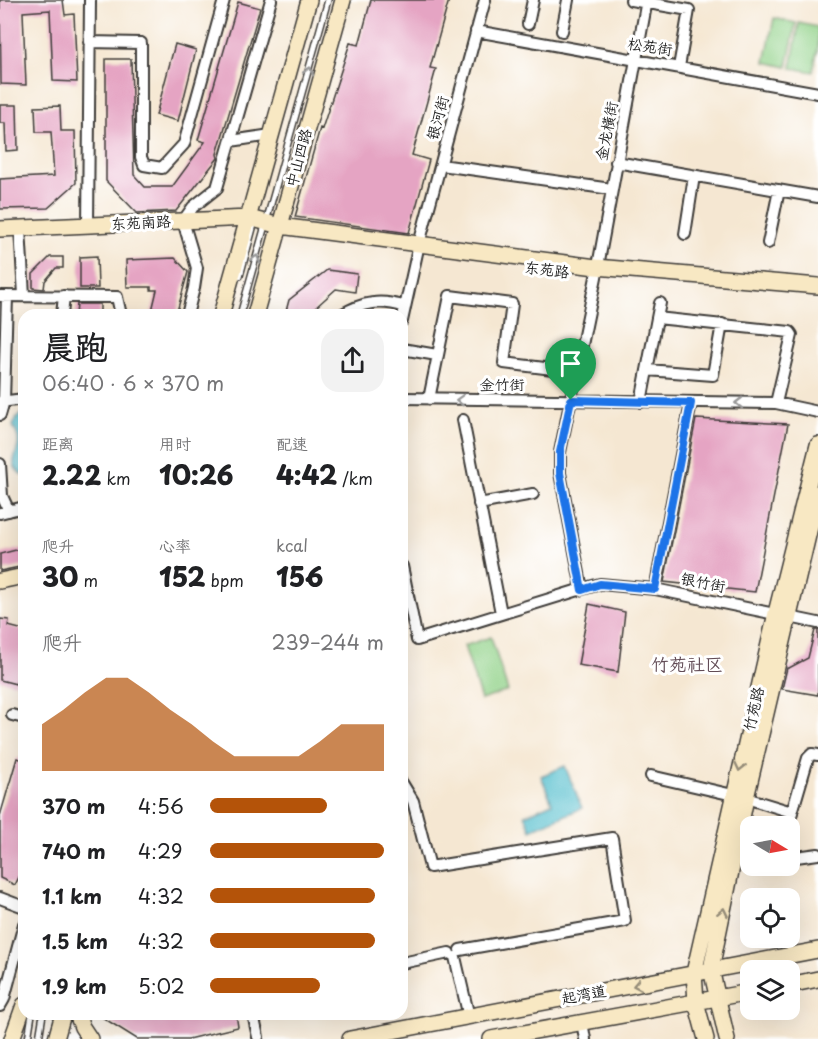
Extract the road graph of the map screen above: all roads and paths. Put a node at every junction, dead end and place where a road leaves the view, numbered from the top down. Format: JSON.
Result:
{"nodes":[{"id":1,"x":90,"y":0,"type":"edge"},
{"id":2,"x":224,"y":0,"type":"edge"},
{"id":3,"x":271,"y":0,"type":"edge"},
{"id":4,"x":309,"y":0,"type":"edge"},
{"id":5,"x":316,"y":0,"type":"edge"},
{"id":6,"x":328,"y":0,"type":"edge"},
{"id":7,"x":343,"y":0,"type":"edge"},
{"id":8,"x":485,"y":0,"type":"edge"},
{"id":9,"x":533,"y":0,"type":"edge"},
{"id":10,"x":568,"y":0,"type":"edge"},
{"id":11,"x":631,"y":0,"type":"edge"},
{"id":12,"x":646,"y":1,"type":"edge"},
{"id":13,"x":528,"y":24,"type":"dead end"},
{"id":14,"x":476,"y":31,"type":"junction"},
{"id":15,"x":562,"y":31,"type":"dead end"},
{"id":16,"x":89,"y":42,"type":"junction"},
{"id":17,"x":635,"y":60,"type":"junction"},
{"id":18,"x":679,"y":66,"type":"junction"},
{"id":19,"x":818,"y":93,"type":"edge"},
{"id":20,"x":271,"y":135,"type":"junction"},
{"id":21,"x":231,"y":141,"type":"junction"},
{"id":22,"x":616,"y":162,"type":"junction"},
{"id":23,"x":441,"y":165,"type":"junction"},
{"id":24,"x":694,"y":176,"type":"junction"},
{"id":25,"x":611,"y":189,"type":"junction"},
{"id":26,"x":779,"y":190,"type":"junction"},
{"id":27,"x":818,"y":197,"type":"edge"},
{"id":28,"x":185,"y":225,"type":"junction"},
{"id":29,"x":88,"y":226,"type":"junction"},
{"id":30,"x":262,"y":226,"type":"junction"},
{"id":31,"x":0,"y":229,"type":"edge"},
{"id":32,"x":20,"y":232,"type":"junction"},
{"id":33,"x":685,"y":234,"type":"dead end"},
{"id":34,"x":0,"y":235,"type":"edge"},
{"id":35,"x":768,"y":243,"type":"dead end"},
{"id":36,"x":418,"y":249,"type":"junction"},
{"id":37,"x":596,"y":272,"type":"junction"},
{"id":38,"x":238,"y":283,"type":"dead end"},
{"id":39,"x":818,"y":286,"type":"edge"},
{"id":40,"x":24,"y":295,"type":"junction"},
{"id":41,"x":818,"y":295,"type":"edge"},
{"id":42,"x":3,"y":296,"type":"edge"},
{"id":43,"x":64,"y":296,"type":"junction"},
{"id":44,"x":660,"y":303,"type":"dead end"},
{"id":45,"x":405,"y":307,"type":"joint"},
{"id":46,"x":63,"y":309,"type":"edge"},
{"id":47,"x":120,"y":309,"type":"edge"},
{"id":48,"x":189,"y":309,"type":"edge"},
{"id":49,"x":224,"y":309,"type":"edge"},
{"id":50,"x":241,"y":309,"type":"edge"},
{"id":51,"x":255,"y":309,"type":"edge"},
{"id":52,"x":350,"y":309,"type":"edge"},
{"id":53,"x":657,"y":318,"type":"junction"},
{"id":54,"x":722,"y":324,"type":"junction"},
{"id":55,"x":408,"y":350,"type":"edge"},
{"id":56,"x":438,"y":355,"type":"junction"},
{"id":57,"x":647,"y":370,"type":"junction"},
{"id":58,"x":577,"y":372,"type":"junction"},
{"id":59,"x":408,"y":398,"type":"edge"},
{"id":60,"x":429,"y":399,"type":"junction"},
{"id":61,"x":18,"y":400,"type":"edge"},
{"id":62,"x":571,"y":400,"type":"junction"},
{"id":63,"x":2,"y":401,"type":"edge"},
{"id":64,"x":641,"y":402,"type":"junction"},
{"id":65,"x":691,"y":403,"type":"junction"},
{"id":66,"x":776,"y":404,"type":"junction"},
{"id":67,"x":818,"y":412,"type":"edge"},
{"id":68,"x":0,"y":415,"type":"edge"},
{"id":69,"x":463,"y":420,"type":"dead end"},
{"id":70,"x":818,"y":445,"type":"edge"},
{"id":71,"x":0,"y":464,"type":"edge"},
{"id":72,"x":818,"y":493,"type":"edge"},
{"id":73,"x":534,"y":494,"type":"dead end"},
{"id":74,"x":479,"y":504,"type":"junction"},
{"id":75,"x":4,"y":512,"type":"edge"},
{"id":76,"x":18,"y":577,"type":"edge"},
{"id":77,"x":0,"y":581,"type":"edge"},
{"id":78,"x":655,"y":589,"type":"junction"},
{"id":79,"x":582,"y":590,"type":"junction"},
{"id":80,"x":408,"y":596,"type":"edge"},
{"id":81,"x":501,"y":613,"type":"junction"},
{"id":82,"x":782,"y":614,"type":"junction"},
{"id":83,"x":818,"y":623,"type":"edge"},
{"id":84,"x":12,"y":715,"type":"dead end"},
{"id":85,"x":18,"y":716,"type":"edge"},
{"id":86,"x":818,"y":755,"type":"edge"},
{"id":87,"x":651,"y":776,"type":"dead end"},
{"id":88,"x":740,"y":797,"type":"junction"},
{"id":89,"x":408,"y":802,"type":"edge"},
{"id":90,"x":792,"y":812,"type":"junction"},
{"id":91,"x":791,"y":816,"type":"edge"},
{"id":92,"x":818,"y":854,"type":"edge"},
{"id":93,"x":800,"y":856,"type":"edge"},
{"id":94,"x":0,"y":898,"type":"edge"},
{"id":95,"x":18,"y":905,"type":"edge"},
{"id":96,"x":18,"y":946,"type":"edge"},
{"id":97,"x":818,"y":950,"type":"edge"},
{"id":98,"x":454,"y":953,"type":"junction"},
{"id":99,"x":408,"y":962,"type":"edge"},
{"id":100,"x":711,"y":969,"type":"junction"},
{"id":101,"x":694,"y":973,"type":"junction"},
{"id":102,"x":818,"y":979,"type":"edge"},
{"id":103,"x":800,"y":983,"type":"edge"},
{"id":104,"x":595,"y":993,"type":"junction"},
{"id":105,"x":740,"y":994,"type":"edge"},
{"id":106,"x":718,"y":999,"type":"junction"},
{"id":107,"x":696,"y":1002,"type":"junction"},
{"id":108,"x":0,"y":1006,"type":"edge"},
{"id":109,"x":469,"y":1017,"type":"junction"},
{"id":110,"x":599,"y":1019,"type":"junction"},
{"id":111,"x":19,"y":1020,"type":"edge"},
{"id":112,"x":23,"y":1020,"type":"edge"},
{"id":113,"x":31,"y":1020,"type":"edge"},
{"id":114,"x":42,"y":1020,"type":"edge"},
{"id":115,"x":61,"y":1020,"type":"edge"},
{"id":116,"x":79,"y":1020,"type":"edge"},
{"id":117,"x":254,"y":1020,"type":"edge"},
{"id":118,"x":582,"y":1022,"type":"junction"},
{"id":119,"x":258,"y":1037,"type":"dead end"},
{"id":120,"x":501,"y":1038,"type":"edge"},
{"id":121,"x":12,"y":1039,"type":"edge"},
{"id":122,"x":20,"y":1039,"type":"edge"},
{"id":123,"x":28,"y":1039,"type":"edge"},
{"id":124,"x":39,"y":1039,"type":"edge"},
{"id":125,"x":56,"y":1039,"type":"edge"},
{"id":126,"x":90,"y":1039,"type":"edge"},
{"id":127,"x":350,"y":1039,"type":"edge"},
{"id":128,"x":585,"y":1039,"type":"edge"},
{"id":129,"x":706,"y":1039,"type":"edge"},
{"id":130,"x":727,"y":1039,"type":"edge"}],
"edges":[{"from":1,"to":16,"type":"street"},
{"from":2,"to":16,"type":"street"},
{"from":3,"to":21,"type":"street"},
{"from":4,"to":20,"type":"street","name":"中山四路"},
{"from":5,"to":30,"type":"lane"},
{"from":30,"to":6,"type":"lane","one_way":true},
{"from":7,"to":30,"type":"street","name":"中山四路"},
{"from":8,"to":14,"type":"street","name":"银河街"},
{"from":9,"to":13,"type":"street"},
{"from":10,"to":15,"type":"street"},
{"from":11,"to":12,"type":"street"},
{"from":12,"to":17,"type":"street","name":"金龙横街"},
{"from":12,"to":18,"type":"street"},
{"from":14,"to":17,"type":"street","name":"松苑街"},
{"from":14,"to":23,"type":"street","name":"银河街"},
{"from":16,"to":29,"type":"street"},
{"from":17,"to":18,"type":"street","name":"松苑街"},
{"from":17,"to":22,"type":"street","name":"金龙横街"},
{"from":18,"to":19,"type":"street","name":"松苑街"},
{"from":20,"to":21,"type":"street"},
{"from":20,"to":30,"type":"street","name":"中山四路"},
{"from":21,"to":28,"type":"street"},
{"from":22,"to":24,"type":"street"},
{"from":22,"to":25,"type":"street","name":"金龙横街"},
{"from":23,"to":25,"type":"street"},
{"from":23,"to":36,"type":"street","name":"银河街"},
{"from":24,"to":26,"type":"street"},
{"from":24,"to":33,"type":"street"},
{"from":25,"to":37,"type":"street","name":"金龙横街"},
{"from":26,"to":27,"type":"street"},
{"from":26,"to":35,"type":"street"},
{"from":28,"to":29,"type":"street","name":"东苑南路"},
{"from":28,"to":30,"type":"street","name":"东苑南路"},
{"from":28,"to":32,"type":"street","name":"东苑南路"},
{"from":28,"to":48,"type":"street"},
{"from":29,"to":32,"type":"street","name":"东苑南路"},
{"from":30,"to":36,"type":"street","name":"东苑路"},
{"from":30,"to":38,"type":"lane"},
{"from":30,"to":49,"type":"street","name":"中山四路"},
{"from":50,"to":30,"type":"lane","one_way":true},
{"from":30,"to":51,"type":"street","name":"中山四路"},
{"from":31,"to":32,"type":"street","name":"东苑南路"},
{"from":32,"to":34,"type":"street","name":"东苑南路"},
{"from":32,"to":40,"type":"street"},
{"from":36,"to":37,"type":"street","name":"东苑路"},
{"from":36,"to":45,"type":"street","name":"银河街"},
{"from":37,"to":39,"type":"street","name":"东苑路"},
{"from":37,"to":41,"type":"street","name":"东苑路"},
{"from":37,"to":58,"type":"street"},
{"from":40,"to":42,"type":"street"},
{"from":40,"to":43,"type":"street"},
{"from":42,"to":63,"type":"street"},
{"from":43,"to":46,"type":"street"},
{"from":43,"to":47,"type":"street"},
{"from":44,"to":53,"type":"street"},
{"from":45,"to":52,"type":"street"},
{"from":53,"to":54,"type":"street"},
{"from":53,"to":57,"type":"street"},
{"from":54,"to":57,"type":"street"},
{"from":54,"to":66,"type":"street"},
{"from":55,"to":56,"type":"street"},
{"from":56,"to":58,"type":"street"},
{"from":56,"to":60,"type":"street"},
{"from":57,"to":64,"type":"street"},
{"from":58,"to":62,"type":"street"},
{"from":59,"to":60,"type":"street","name":"金竹街"},
{"from":62,"to":60,"type":"street","name":"金竹街","one_way":true},
{"from":61,"to":63,"type":"street"},
{"from":62,"to":64,"type":"street","name":"金竹街"},
{"from":62,"to":79,"type":"street"},
{"from":63,"to":68,"type":"street"},
{"from":64,"to":65,"type":"street","name":"金竹街"},
{"from":66,"to":65,"type":"street","name":"金竹街","one_way":true},
{"from":65,"to":78,"type":"street"},
{"from":66,"to":67,"type":"street","name":"金竹街"},
{"from":69,"to":74,"type":"street"},
{"from":70,"to":82,"type":"street","name":"竹苑路"},
{"from":71,"to":75,"type":"street"},
{"from":72,"to":82,"type":"street","name":"竹苑路"},
{"from":73,"to":74,"type":"street"},
{"from":74,"to":81,"type":"street"},
{"from":76,"to":77,"type":"street"},
{"from":78,"to":79,"type":"street","name":"银竹街"},
{"from":78,"to":82,"type":"street","name":"银竹街"},
{"from":79,"to":81,"type":"street","name":"银竹街"},
{"from":80,"to":81,"type":"street","name":"银竹街"},
{"from":82,"to":83,"type":"street","name":"银竹街"},
{"from":82,"to":88,"type":"street","name":"竹苑路"},
{"from":84,"to":85,"type":"street"},
{"from":86,"to":90,"type":"street"},
{"from":87,"to":88,"type":"street"},
{"from":88,"to":90,"type":"street"},
{"from":100,"to":88,"type":"street","name":"竹苑路","one_way":true},
{"from":88,"to":101,"type":"street","name":"竹苑路"},
{"from":89,"to":98,"type":"street"},
{"from":90,"to":91,"type":"street"},
{"from":92,"to":93,"type":"street"},
{"from":94,"to":95,"type":"street"},
{"from":96,"to":108,"type":"street"},
{"from":97,"to":100,"type":"street","name":"起湾道"},
{"from":98,"to":99,"type":"street"},
{"from":98,"to":109,"type":"street"},
{"from":100,"to":101,"type":"street","name":"起湾道"},
{"from":100,"to":106,"type":"street","name":"竹苑路"},
{"from":101,"to":104,"type":"street","name":"起湾道","one_way":true},
{"from":101,"to":107,"type":"street","name":"竹苑路"},
{"from":102,"to":103,"type":"street"},
{"from":104,"to":109,"type":"street","name":"起湾道"},
{"from":104,"to":110,"type":"street"},
{"from":105,"to":106,"type":"street","name":"起湾道"},
{"from":106,"to":107,"type":"street","name":"起湾道"},
{"from":106,"to":130,"type":"street","name":"竹苑路"},
{"from":107,"to":110,"type":"street","name":"起湾道"},
{"from":107,"to":129,"type":"street","name":"竹苑路"},
{"from":109,"to":127,"type":"street","name":"起湾道"},
{"from":110,"to":118,"type":"street","name":"起湾道"},
{"from":111,"to":121,"type":"street"},
{"from":112,"to":122,"type":"street"},
{"from":113,"to":123,"type":"lane"},
{"from":114,"to":124,"type":"lane"},
{"from":115,"to":125,"type":"street"},
{"from":116,"to":126,"type":"street"},
{"from":117,"to":119,"type":"street"},
{"from":118,"to":120,"type":"street","name":"起湾道"},
{"from":118,"to":128,"type":"street"}]}
